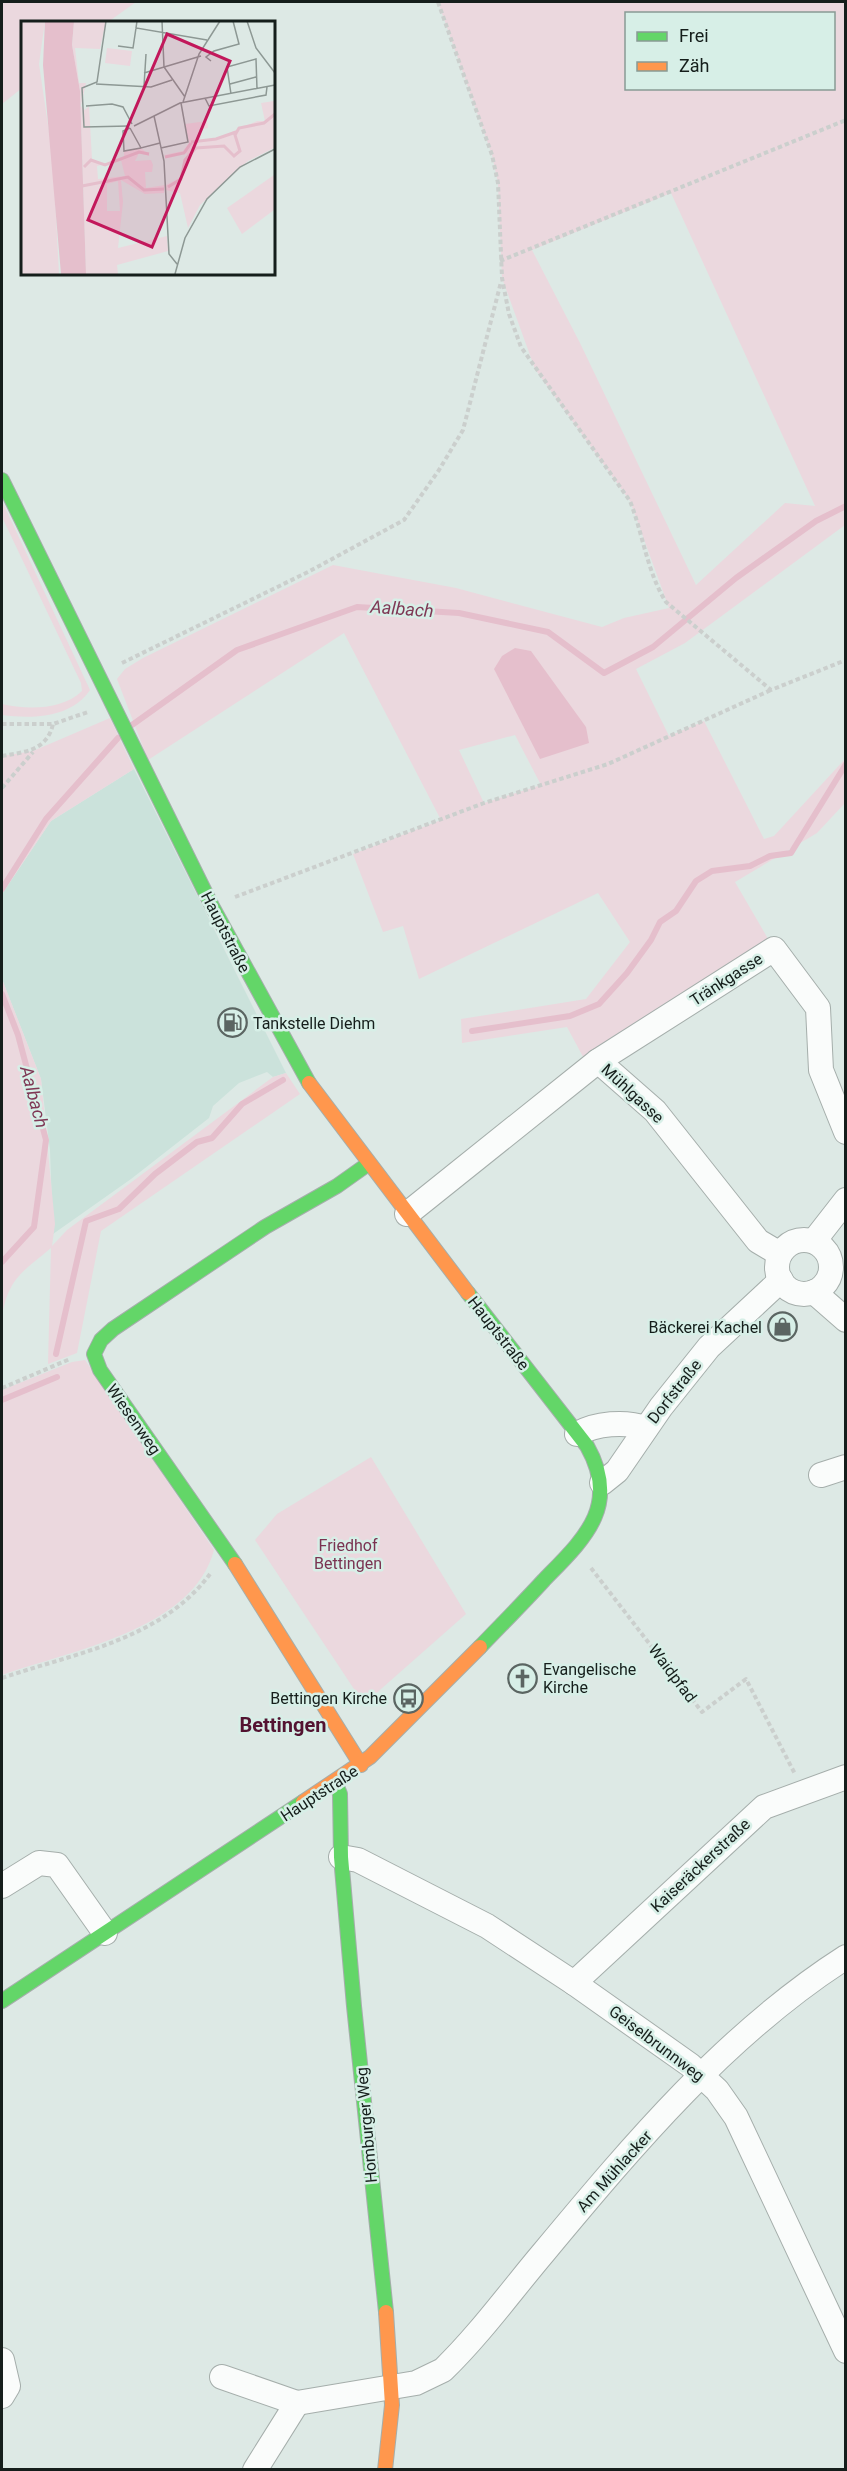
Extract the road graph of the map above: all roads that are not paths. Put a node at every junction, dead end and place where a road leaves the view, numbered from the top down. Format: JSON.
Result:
{"nodes":[{"id":1,"x":2,"y":480,"type":"edge"},
{"id":2,"x":598,"y":1061,"type":"junction"},
{"id":3,"x":846,"y":1132,"type":"edge"},
{"id":4,"x":368,"y":1164,"type":"junction"},
{"id":5,"x":846,"y":1200,"type":"edge"},
{"id":6,"x":407,"y":1214,"type":"junction"},
{"id":7,"x":814,"y":1241,"type":"junction"},
{"id":8,"x":780,"y":1254,"type":"junction"},
{"id":9,"x":838,"y":1257,"type":"edge"},
{"id":10,"x":781,"y":1280,"type":"junction"},
{"id":11,"x":814,"y":1292,"type":"junction"},
{"id":12,"x":846,"y":1320,"type":"edge"},
{"id":13,"x":646,"y":1428,"type":"junction"},
{"id":14,"x":577,"y":1434,"type":"junction"},
{"id":15,"x":846,"y":1467,"type":"edge"},
{"id":16,"x":821,"y":1475,"type":"dead end"},
{"id":17,"x":602,"y":1483,"type":"junction"},
{"id":18,"x":361,"y":1764,"type":"junction"},
{"id":19,"x":846,"y":1777,"type":"edge"},
{"id":20,"x":335,"y":1782,"type":"junction"},
{"id":21,"x":341,"y":1857,"type":"junction"},
{"id":22,"x":2,"y":1886,"type":"edge"},
{"id":23,"x":105,"y":1933,"type":"junction"},
{"id":24,"x":846,"y":1957,"type":"edge"},
{"id":25,"x":574,"y":1983,"type":"junction"},
{"id":26,"x":2,"y":2001,"type":"edge"},
{"id":27,"x":702,"y":2076,"type":"junction"},
{"id":28,"x":846,"y":2351,"type":"edge"},
{"id":29,"x":2,"y":2360,"type":"edge"},
{"id":30,"x":222,"y":2377,"type":"dead end"},
{"id":31,"x":392,"y":2387,"type":"junction"},
{"id":32,"x":2,"y":2396,"type":"edge"},
{"id":33,"x":297,"y":2403,"type":"junction"},
{"id":34,"x":255,"y":2469,"type":"edge"},
{"id":35,"x":385,"y":2469,"type":"edge"}],
"edges":[{"from":1,"to":4,"type":"street","name":"Hauptstraße"},
{"from":2,"to":3,"type":"street","name":"Tränkgasse"},
{"from":2,"to":6,"type":"street","name":"Mühlgasse"},
{"from":2,"to":8,"type":"street","name":"Mühlgasse"},
{"from":4,"to":6,"type":"street","name":"Hauptstraße"},
{"from":4,"to":18,"type":"street","name":"Wiesenweg"},
{"from":5,"to":7,"type":"street"},
{"from":6,"to":14,"type":"street","name":"Hauptstraße"},
{"from":7,"to":8,"type":"street"},
{"from":7,"to":9,"type":"street"},
{"from":8,"to":10,"type":"street"},
{"from":9,"to":11,"type":"street"},
{"from":10,"to":11,"type":"street"},
{"from":10,"to":13,"type":"street","name":"Dorfstraße"},
{"from":11,"to":12,"type":"street"},
{"from":13,"to":14,"type":"street","name":"Dorfstraße"},
{"from":13,"to":17,"type":"street","name":"Dorfstraße"},
{"from":14,"to":17,"type":"street","name":"Hauptstraße"},
{"from":15,"to":16,"type":"street"},
{"from":17,"to":18,"type":"street","name":"Hauptstraße"},
{"from":18,"to":20,"type":"street","name":"Hauptstraße"},
{"from":19,"to":25,"type":"street","name":"Kaiseräckerstraße"},
{"from":20,"to":21,"type":"street","name":"Homburger Weg"},
{"from":20,"to":23,"type":"street","name":"Hauptstraße"},
{"from":21,"to":25,"type":"street","name":"Geiselbrunnweg"},
{"from":21,"to":31,"type":"street","name":"Homburger Weg"},
{"from":22,"to":23,"type":"street"},
{"from":23,"to":26,"type":"street","name":"Hauptstraße"},
{"from":24,"to":27,"type":"street","name":"Am Mühlacker"},
{"from":25,"to":27,"type":"street","name":"Geiselbrunnweg"},
{"from":27,"to":28,"type":"street","name":"Geiselbrunnweg"},
{"from":27,"to":31,"type":"street","name":"Am Mühlacker"},
{"from":29,"to":32,"type":"street"},
{"from":30,"to":33,"type":"street"},
{"from":31,"to":33,"type":"street","name":"Am Mühlacker"},
{"from":31,"to":35,"type":"street","name":"Homburger Weg"},
{"from":33,"to":34,"type":"street"}]}
